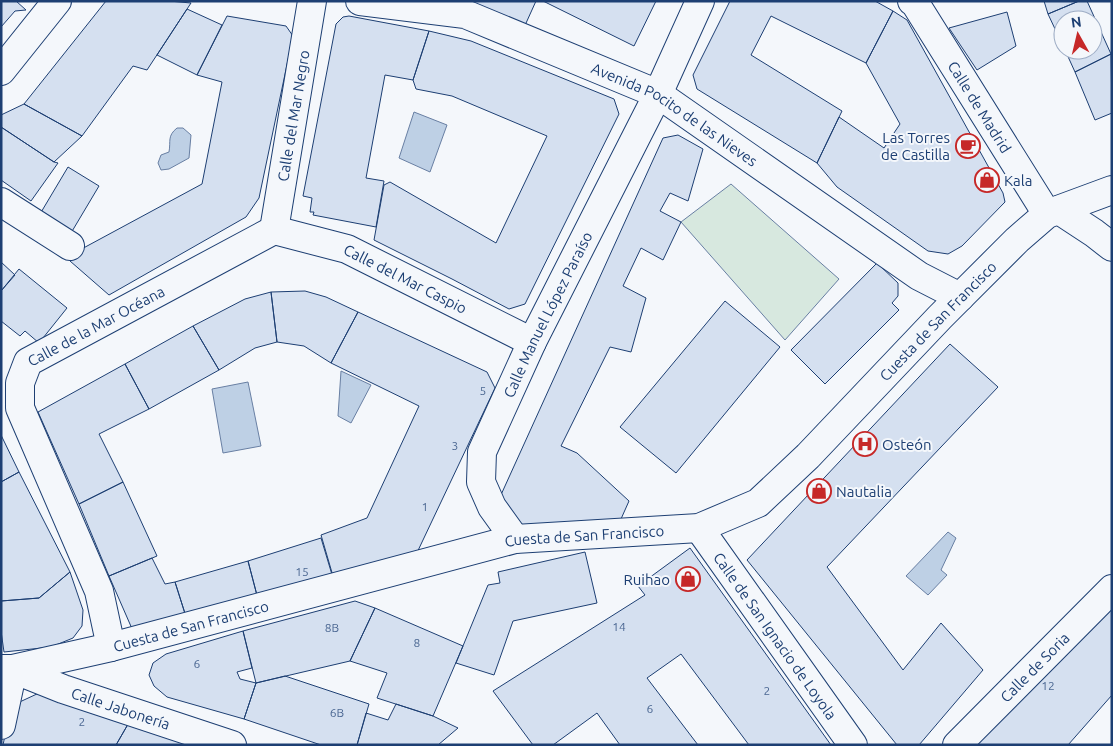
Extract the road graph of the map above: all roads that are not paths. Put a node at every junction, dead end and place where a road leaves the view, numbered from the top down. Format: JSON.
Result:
{"nodes":[{"id":1,"x":57,"y":1,"type":"edge"},
{"id":2,"x":312,"y":1,"type":"edge"},
{"id":3,"x":360,"y":1,"type":"edge"},
{"id":4,"x":700,"y":1,"type":"edge"},
{"id":5,"x":912,"y":1,"type":"edge"},
{"id":6,"x":1,"y":71,"type":"edge"},
{"id":7,"x":658,"y":94,"type":"junction"},
{"id":8,"x":1112,"y":190,"type":"edge"},
{"id":9,"x":1,"y":202,"type":"edge"},
{"id":10,"x":1053,"y":212,"type":"junction"},
{"id":11,"x":274,"y":230,"type":"junction"},
{"id":12,"x":70,"y":246,"type":"dead end"},
{"id":13,"x":1112,"y":247,"type":"edge"},
{"id":14,"x":960,"y":297,"type":"junction"},
{"id":15,"x":532,"y":342,"type":"junction"},
{"id":16,"x":28,"y":362,"type":"junction"},
{"id":17,"x":1,"y":372,"type":"edge"},
{"id":18,"x":699,"y":528,"type":"junction"},
{"id":19,"x":515,"y":539,"type":"junction"},
{"id":20,"x":1112,"y":589,"type":"edge"},
{"id":21,"x":111,"y":647,"type":"junction"},
{"id":22,"x":7,"y":669,"type":"edge"},
{"id":23,"x":1,"y":725,"type":"edge"},
{"id":24,"x":232,"y":745,"type":"edge"},
{"id":25,"x":853,"y":745,"type":"edge"},
{"id":26,"x":957,"y":745,"type":"edge"}],
"edges":[{"from":1,"to":6,"type":"street"},
{"from":2,"to":11,"type":"street","name":"Calle del Mar Negro"},
{"from":3,"to":7,"type":"street","name":"Avenida Pocito de las Nieves"},
{"from":4,"to":7,"type":"street","name":"Calle Manuel López Paraíso"},
{"from":5,"to":10,"type":"street","name":"Calle de Madrid"},
{"from":7,"to":14,"type":"street","name":"Avenida Pocito de las Nieves"},
{"from":7,"to":15,"type":"street","name":"Calle Manuel López Paraíso"},
{"from":8,"to":10,"type":"street","name":"Cuesta de San Francisco"},
{"from":9,"to":12,"type":"street"},
{"from":10,"to":13,"type":"street"},
{"from":10,"to":14,"type":"street","name":"Cuesta de San Francisco"},
{"from":11,"to":15,"type":"street","name":"Calle del Mar Caspio"},
{"from":11,"to":16,"type":"street","name":"Calle de la Mar Océana"},
{"from":14,"to":18,"type":"street","name":"Cuesta de San Francisco"},
{"from":15,"to":19,"type":"street","name":"Calle Manuel López Paraíso"},
{"from":16,"to":17,"type":"street"},
{"from":16,"to":21,"type":"street","name":"Calle de la Mar Océana"},
{"from":18,"to":19,"type":"street","name":"Cuesta de San Francisco"},
{"from":18,"to":25,"type":"street","name":"Calle de San Ignacio de Loyola"},
{"from":19,"to":21,"type":"street","name":"Cuesta de San Francisco"},
{"from":20,"to":26,"type":"street","name":"Calle de Soria"},
{"from":21,"to":22,"type":"street","name":"Cuesta de San Francisco"},
{"from":22,"to":23,"type":"street"},
{"from":22,"to":24,"type":"street","name":"Calle Jabonería"}]}
